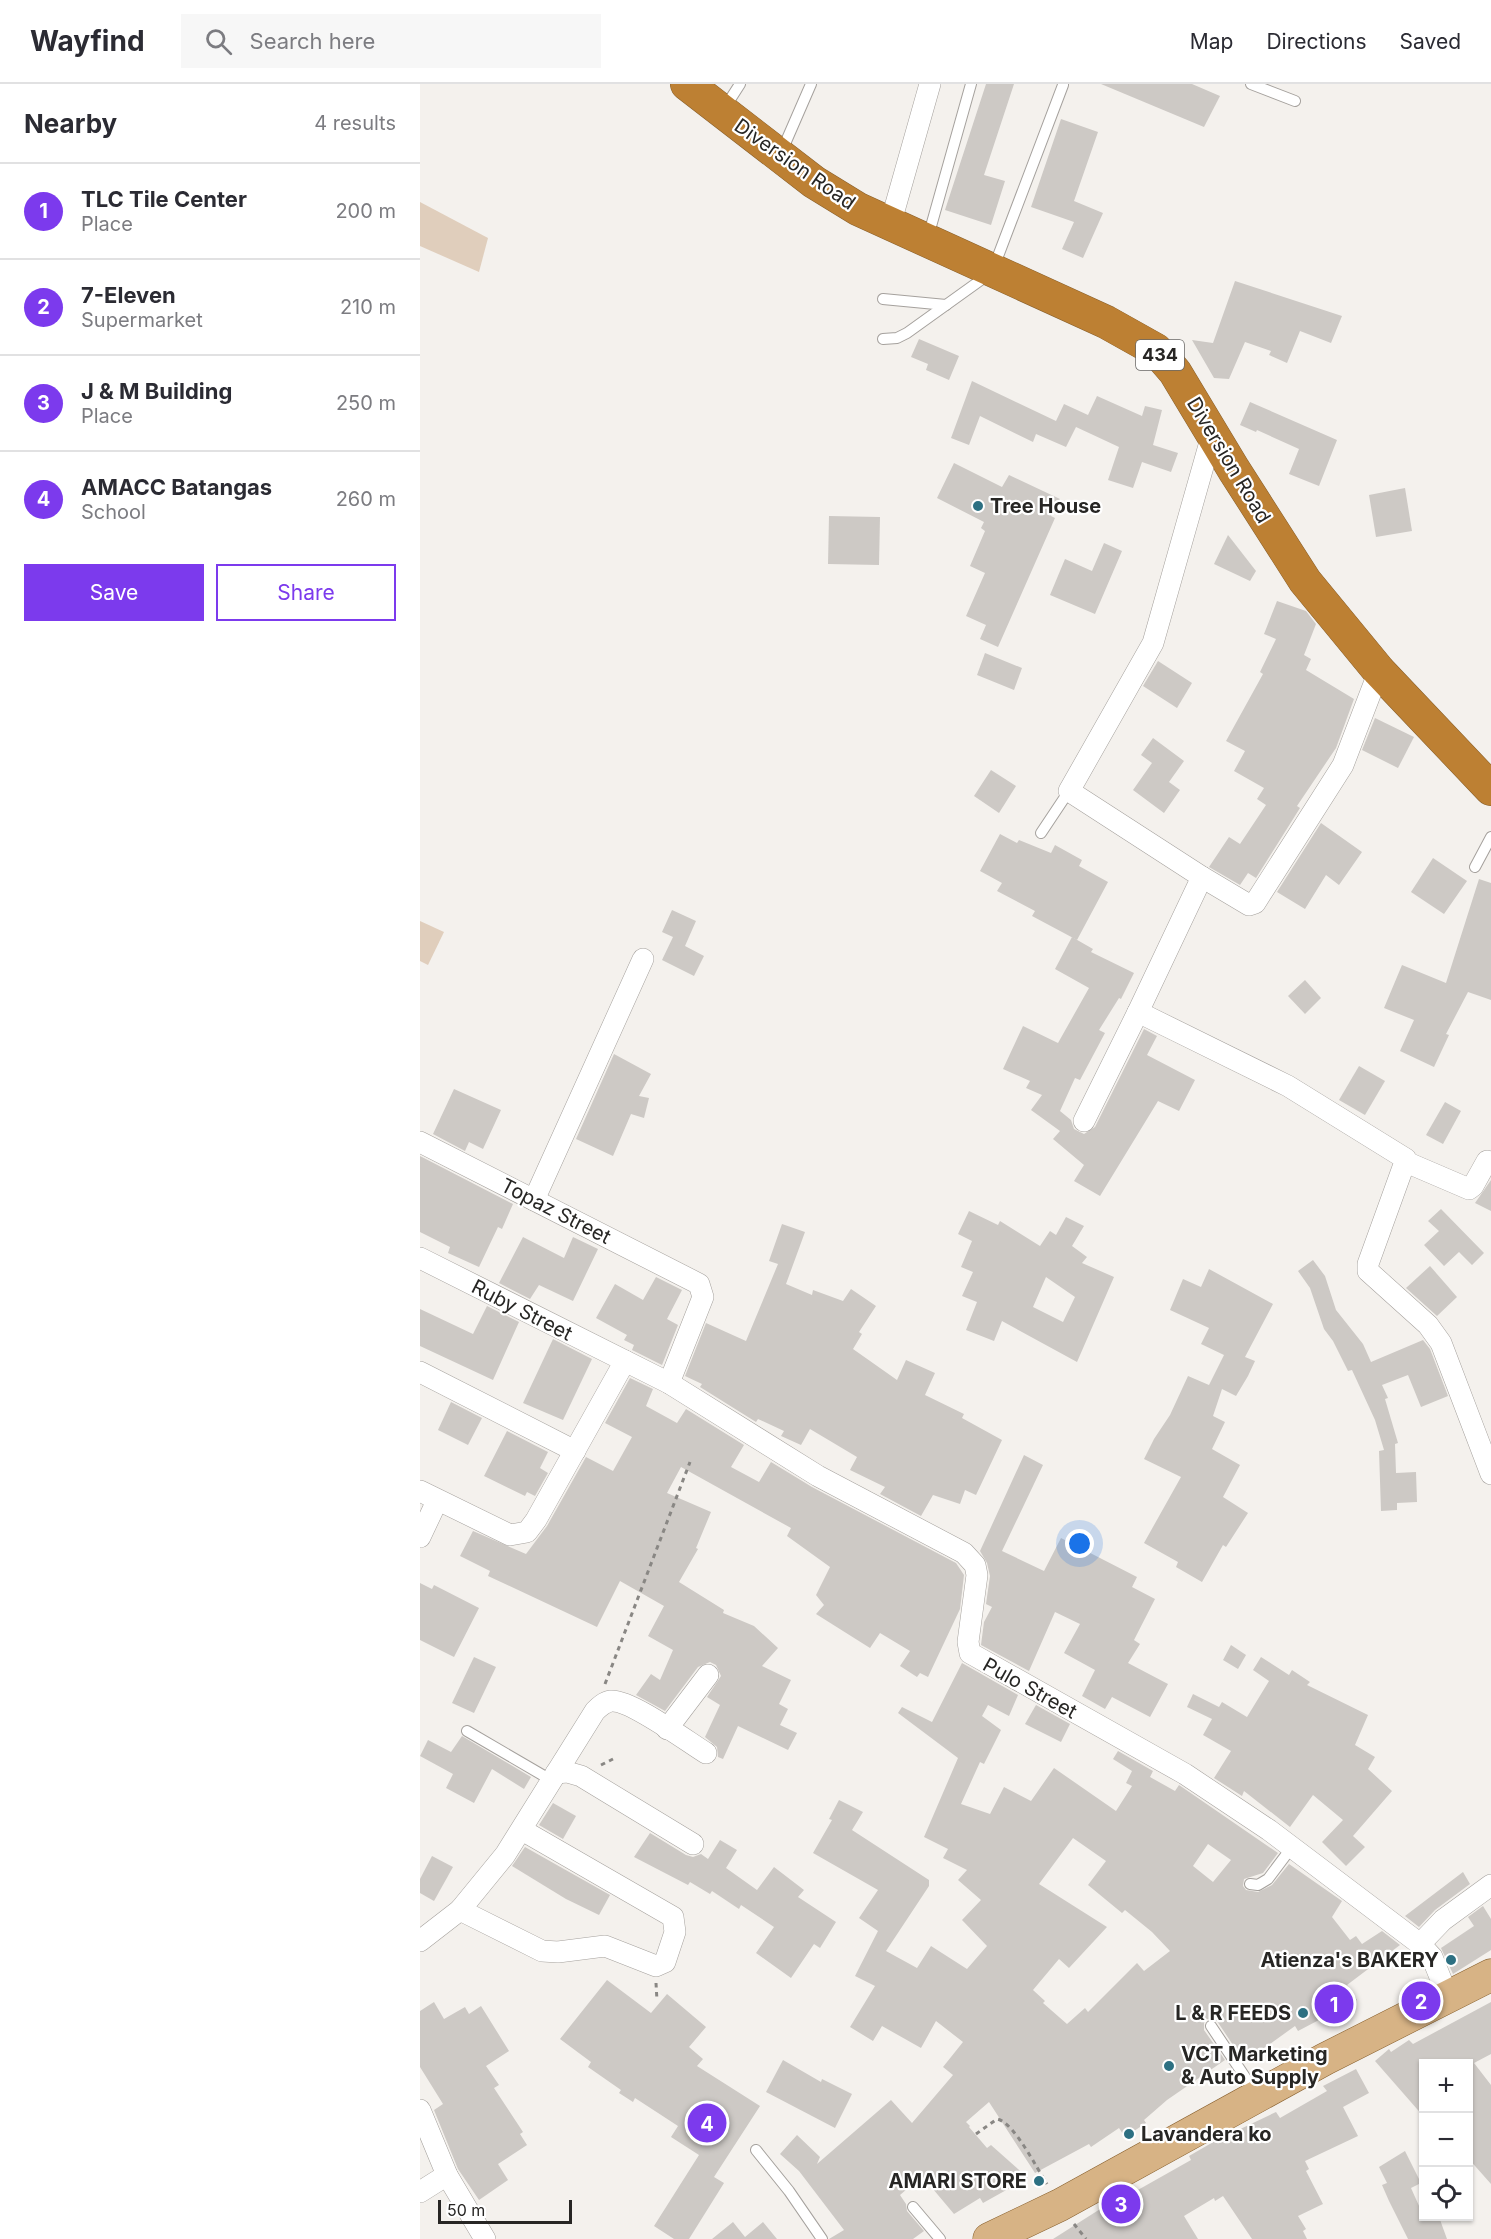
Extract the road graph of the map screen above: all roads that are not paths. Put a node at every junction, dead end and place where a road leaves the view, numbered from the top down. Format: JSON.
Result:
{"nodes":[{"id":1,"x":687,"y":84,"type":"edge"},
{"id":2,"x":740,"y":84,"type":"edge"},
{"id":3,"x":811,"y":84,"type":"edge"},
{"id":4,"x":930,"y":84,"type":"edge"},
{"id":5,"x":971,"y":84,"type":"edge"},
{"id":6,"x":1251,"y":84,"type":"edge"},
{"id":7,"x":1063,"y":85,"type":"edge"},
{"id":8,"x":1295,"y":101,"type":"dead end"},
{"id":9,"x":722,"y":112,"type":"junction"},
{"id":10,"x":779,"y":156,"type":"junction"},
{"id":11,"x":890,"y":225,"type":"junction"},
{"id":12,"x":927,"y":242,"type":"junction"},
{"id":13,"x":992,"y":272,"type":"junction"},
{"id":14,"x":883,"y":299,"type":"dead end"},
{"id":15,"x":946,"y":305,"type":"junction"},
{"id":16,"x":883,"y":339,"type":"dead end"},
{"id":17,"x":1212,"y":435,"type":"junction"},
{"id":18,"x":1379,"y":671,"type":"junction"},
{"id":19,"x":1491,"y":789,"type":"edge"},
{"id":20,"x":1069,"y":791,"type":"junction"},
{"id":21,"x":1041,"y":832,"type":"dead end"},
{"id":22,"x":1491,"y":837,"type":"edge"},
{"id":23,"x":1475,"y":867,"type":"dead end"},
{"id":24,"x":1202,"y":877,"type":"junction"},
{"id":25,"x":643,"y":959,"type":"dead end"},
{"id":26,"x":1138,"y":1012,"type":"junction"},
{"id":27,"x":1084,"y":1121,"type":"dead end"},
{"id":28,"x":420,"y":1142,"type":"edge"},
{"id":29,"x":1487,"y":1161,"type":"dead end"},
{"id":30,"x":1406,"y":1162,"type":"junction"},
{"id":31,"x":534,"y":1200,"type":"junction"},
{"id":32,"x":420,"y":1258,"type":"edge"},
{"id":33,"x":625,"y":1361,"type":"junction"},
{"id":34,"x":420,"y":1372,"type":"edge"},
{"id":35,"x":669,"y":1383,"type":"junction"},
{"id":36,"x":575,"y":1451,"type":"junction"},
{"id":37,"x":1491,"y":1474,"type":"edge"},
{"id":38,"x":429,"y":1496,"type":"edge"},
{"id":39,"x":420,"y":1537,"type":"edge"},
{"id":40,"x":708,"y":1675,"type":"dead end"},
{"id":41,"x":667,"y":1729,"type":"junction"},
{"id":42,"x":467,"y":1731,"type":"dead end"},
{"id":43,"x":706,"y":1753,"type":"dead end"},
{"id":44,"x":554,"y":1777,"type":"junction"},
{"id":45,"x":522,"y":1830,"type":"junction"},
{"id":46,"x":693,"y":1844,"type":"dead end"},
{"id":47,"x":1292,"y":1847,"type":"junction"},
{"id":48,"x":1250,"y":1884,"type":"dead end"},
{"id":49,"x":1491,"y":1885,"type":"edge"},
{"id":50,"x":460,"y":1910,"type":"junction"},
{"id":51,"x":420,"y":1941,"type":"edge"},
{"id":52,"x":1420,"y":1944,"type":"junction"},
{"id":53,"x":1491,"y":1975,"type":"edge"},
{"id":54,"x":1448,"y":1997,"type":"junction"},
{"id":55,"x":1211,"y":2026,"type":"dead end"},
{"id":56,"x":1257,"y":2095,"type":"junction"},
{"id":57,"x":420,"y":2110,"type":"edge"},
{"id":58,"x":756,"y":2151,"type":"dead end"},
{"id":59,"x":447,"y":2175,"type":"junction"},
{"id":60,"x":420,"y":2192,"type":"edge"},
{"id":61,"x":913,"y":2207,"type":"dead end"},
{"id":62,"x":485,"y":2239,"type":"edge"},
{"id":63,"x":822,"y":2239,"type":"edge"},
{"id":64,"x":940,"y":2239,"type":"edge"},
{"id":65,"x":989,"y":2239,"type":"edge"}],
"edges":[{"from":1,"to":9,"type":"highway","name":"Diversion Road","number":"434"},
{"from":2,"to":9,"type":"lane"},
{"from":3,"to":10,"type":"lane"},
{"from":4,"to":11,"type":"street"},
{"from":5,"to":12,"type":"lane"},
{"from":6,"to":8,"type":"lane"},
{"from":7,"to":13,"type":"lane"},
{"from":9,"to":10,"type":"highway","name":"Diversion Road","number":"434"},
{"from":10,"to":11,"type":"highway","name":"Diversion Road","number":"434"},
{"from":11,"to":12,"type":"highway","name":"Diversion Road","number":"434"},
{"from":12,"to":13,"type":"highway","name":"Diversion Road","number":"434"},
{"from":13,"to":15,"type":"lane"},
{"from":13,"to":17,"type":"highway","name":"Diversion Road","number":"434"},
{"from":14,"to":15,"type":"lane"},
{"from":15,"to":16,"type":"lane"},
{"from":17,"to":18,"type":"highway","name":"Diversion Road","number":"434"},
{"from":17,"to":20,"type":"street"},
{"from":18,"to":19,"type":"highway","name":"Diversion Road","number":"434"},
{"from":18,"to":24,"type":"street"},
{"from":20,"to":21,"type":"lane"},
{"from":20,"to":24,"type":"street"},
{"from":22,"to":23,"type":"lane"},
{"from":24,"to":26,"type":"street"},
{"from":25,"to":31,"type":"street"},
{"from":26,"to":27,"type":"street"},
{"from":26,"to":30,"type":"street"},
{"from":28,"to":31,"type":"street","name":"Topaz Street"},
{"from":29,"to":30,"type":"street"},
{"from":30,"to":37,"type":"street"},
{"from":31,"to":35,"type":"street","name":"Topaz Street"},
{"from":32,"to":33,"type":"street","name":"Ruby Street"},
{"from":33,"to":35,"type":"street","name":"Pulo Street"},
{"from":33,"to":36,"type":"street"},
{"from":34,"to":36,"type":"street"},
{"from":35,"to":47,"type":"street","name":"Pulo Street"},
{"from":36,"to":38,"type":"street"},
{"from":38,"to":39,"type":"street"},
{"from":40,"to":41,"type":"street"},
{"from":41,"to":43,"type":"street"},
{"from":41,"to":44,"type":"street"},
{"from":42,"to":44,"type":"lane"},
{"from":44,"to":45,"type":"street"},
{"from":44,"to":46,"type":"street"},
{"from":45,"to":50,"type":"street"},
{"from":45,"to":50,"type":"street"},
{"from":47,"to":48,"type":"lane"},
{"from":47,"to":52,"type":"street","name":"Pulo Street"},
{"from":49,"to":52,"type":"street"},
{"from":50,"to":51,"type":"street"},
{"from":52,"to":54,"type":"street","name":"Pulo Street"},
{"from":53,"to":54,"type":"main road"},
{"from":54,"to":56,"type":"main road"},
{"from":55,"to":56,"type":"lane"},
{"from":56,"to":65,"type":"main road"},
{"from":57,"to":59,"type":"street"},
{"from":58,"to":63,"type":"lane"},
{"from":59,"to":60,"type":"street"},
{"from":59,"to":62,"type":"street"},
{"from":61,"to":64,"type":"lane"}]}
